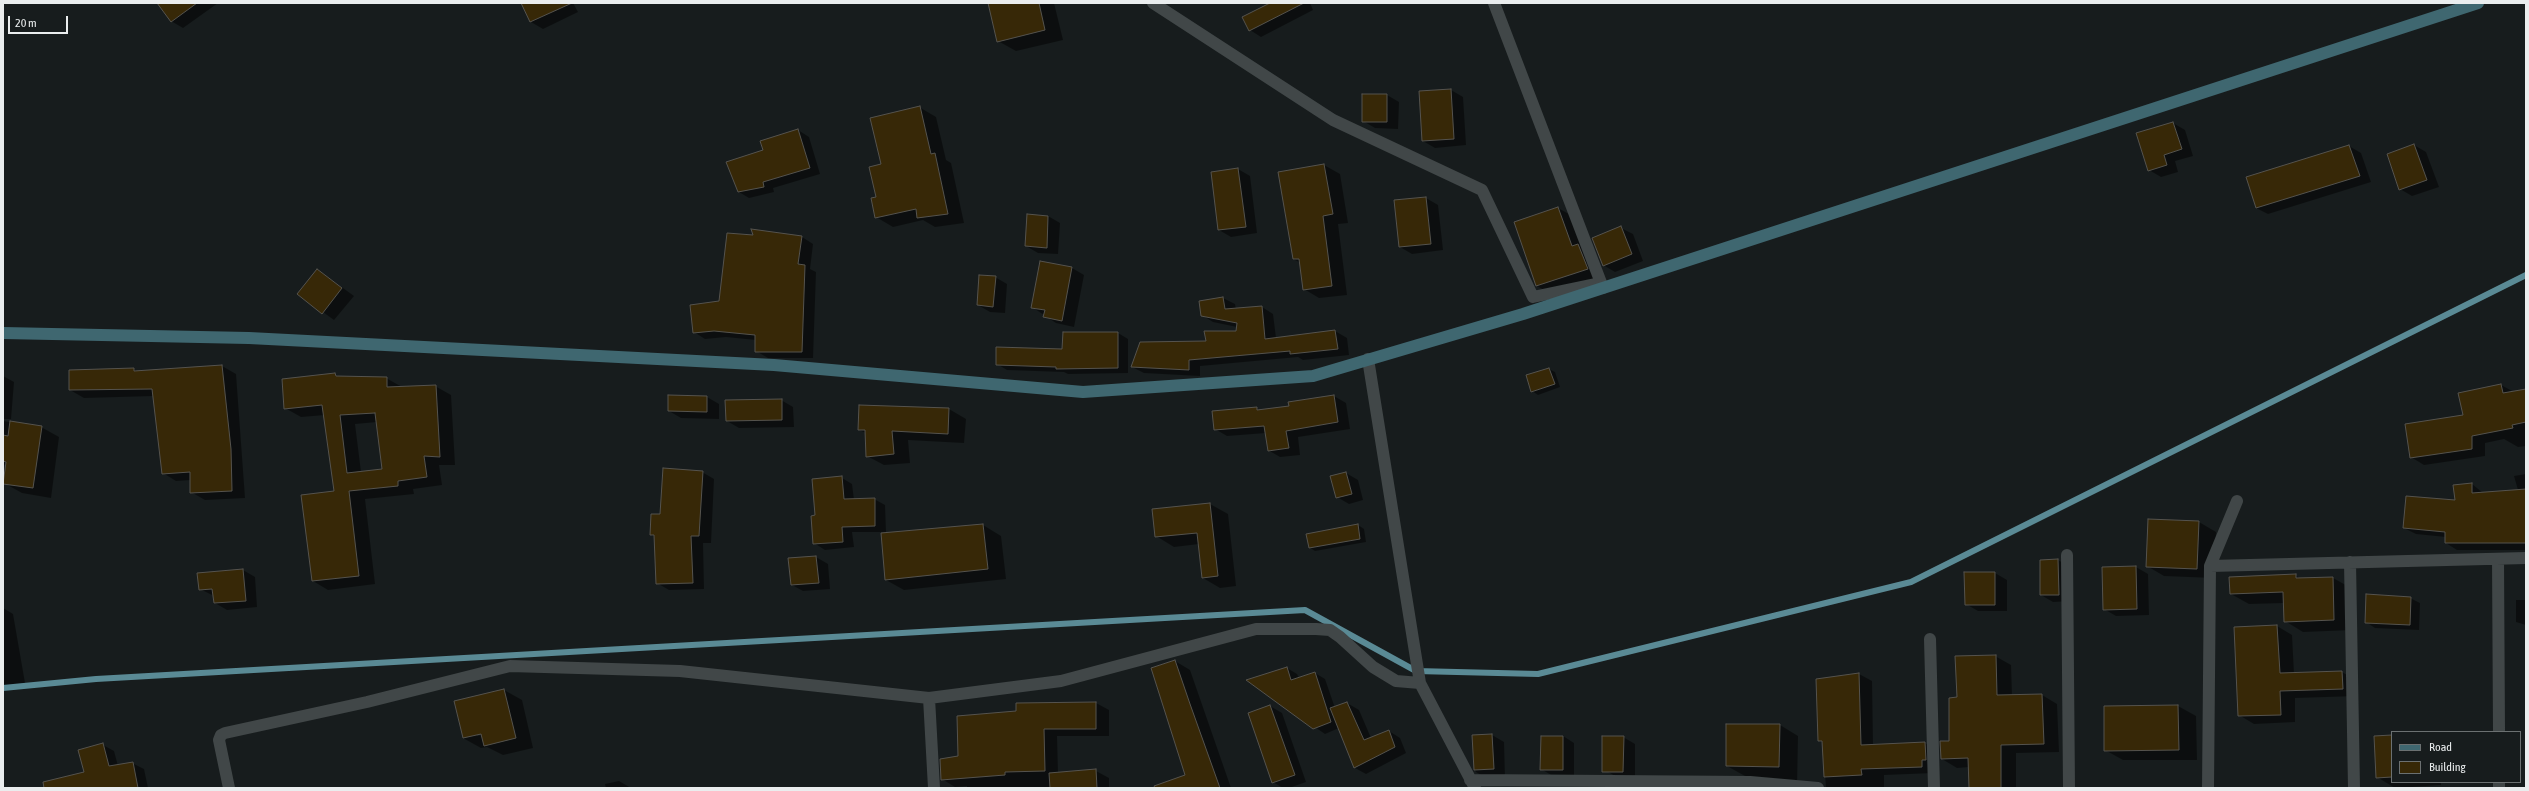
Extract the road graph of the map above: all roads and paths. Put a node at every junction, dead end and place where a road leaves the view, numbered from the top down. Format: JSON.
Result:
{"nodes":[{"id":1,"x":1153,"y":3,"type":"edge"},
{"id":2,"x":1494,"y":3,"type":"edge"},
{"id":3,"x":2478,"y":3,"type":"edge"},
{"id":4,"x":1601,"y":286,"type":"junction"},
{"id":5,"x":3,"y":333,"type":"edge"},
{"id":6,"x":1368,"y":360,"type":"junction"},
{"id":7,"x":2237,"y":501,"type":"dead end"},
{"id":8,"x":2067,"y":555,"type":"dead end"},
{"id":9,"x":2526,"y":558,"type":"edge"},
{"id":10,"x":2498,"y":559,"type":"junction"},
{"id":11,"x":2350,"y":562,"type":"junction"},
{"id":12,"x":2210,"y":566,"type":"junction"},
{"id":13,"x":1930,"y":640,"type":"dead end"},
{"id":14,"x":1420,"y":683,"type":"junction"},
{"id":15,"x":929,"y":698,"type":"junction"},
{"id":16,"x":2499,"y":731,"type":"edge"},
{"id":17,"x":1473,"y":784,"type":"edge"},
{"id":18,"x":1748,"y":785,"type":"edge"},
{"id":19,"x":229,"y":788,"type":"edge"},
{"id":20,"x":934,"y":788,"type":"edge"},
{"id":21,"x":1818,"y":788,"type":"edge"},
{"id":22,"x":1934,"y":788,"type":"edge"},
{"id":23,"x":2070,"y":788,"type":"edge"},
{"id":24,"x":2208,"y":788,"type":"edge"},
{"id":25,"x":2354,"y":788,"type":"edge"}],
"edges":[{"from":1,"to":4,"type":"street"},
{"from":2,"to":4,"type":"street"},
{"from":3,"to":4,"type":"street"},
{"from":4,"to":6,"type":"street"},
{"from":5,"to":6,"type":"street"},
{"from":6,"to":14,"type":"street"},
{"from":7,"to":12,"type":"street"},
{"from":8,"to":23,"type":"street"},
{"from":9,"to":10,"type":"street"},
{"from":10,"to":11,"type":"street"},
{"from":10,"to":16,"type":"street"},
{"from":11,"to":12,"type":"street"},
{"from":11,"to":25,"type":"street"},
{"from":12,"to":24,"type":"street"},
{"from":13,"to":22,"type":"street"},
{"from":14,"to":15,"type":"street"},
{"from":14,"to":17,"type":"street"},
{"from":15,"to":19,"type":"street"},
{"from":15,"to":20,"type":"street"},
{"from":17,"to":18,"type":"street"},
{"from":18,"to":21,"type":"street"}]}
